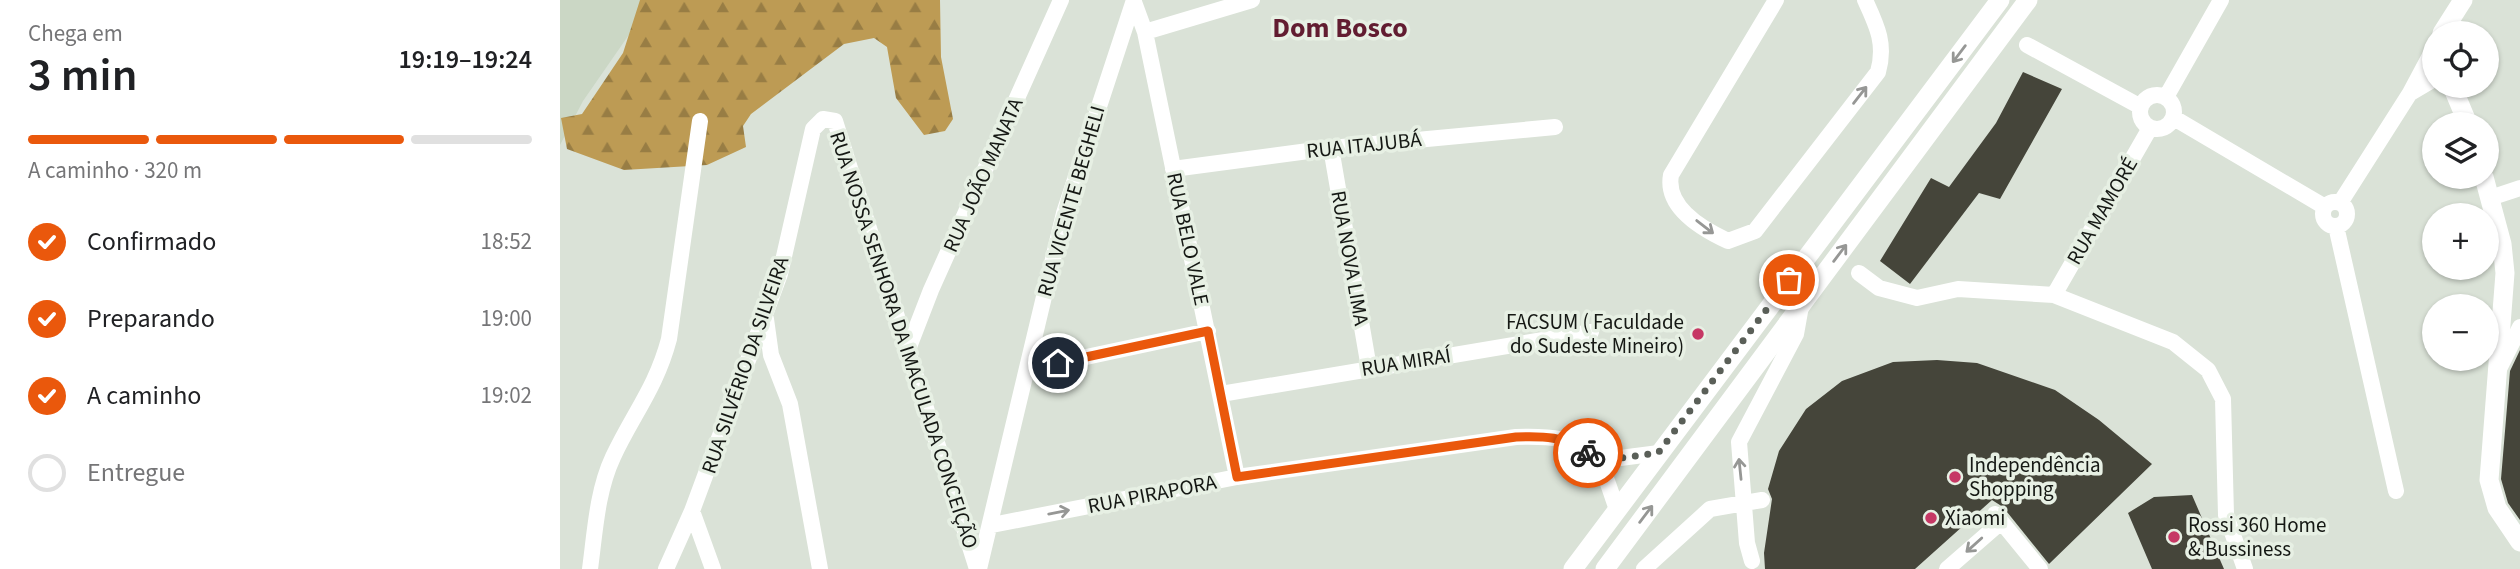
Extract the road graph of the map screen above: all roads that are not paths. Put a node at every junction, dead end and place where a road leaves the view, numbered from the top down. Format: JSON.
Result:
{"nodes":[{"id":1,"x":1061,"y":0,"type":"edge"},
{"id":2,"x":1252,"y":0,"type":"edge"},
{"id":3,"x":1776,"y":0,"type":"edge"},
{"id":4,"x":1865,"y":0,"type":"edge"},
{"id":5,"x":2000,"y":0,"type":"edge"},
{"id":6,"x":2028,"y":0,"type":"edge"},
{"id":7,"x":2221,"y":0,"type":"edge"},
{"id":8,"x":1134,"y":1,"type":"edge"},
{"id":9,"x":2462,"y":2,"type":"edge"},
{"id":10,"x":2450,"y":21,"type":"edge"},
{"id":11,"x":2460,"y":21,"type":"edge"},
{"id":12,"x":1145,"y":32,"type":"junction"},
{"id":13,"x":2027,"y":45,"type":"dead end"},
{"id":14,"x":2422,"y":70,"type":"edge"},
{"id":15,"x":2422,"y":86,"type":"edge"},
{"id":16,"x":2410,"y":93,"type":"junction"},
{"id":17,"x":2166,"y":97,"type":"junction"},
{"id":18,"x":2141,"y":107,"type":"junction"},
{"id":19,"x":823,"y":118,"type":"joint"},
{"id":20,"x":2174,"y":118,"type":"junction"},
{"id":21,"x":700,"y":121,"type":"dead end"},
{"id":22,"x":1555,"y":127,"type":"dead end"},
{"id":23,"x":2150,"y":128,"type":"junction"},
{"id":24,"x":1331,"y":148,"type":"junction"},
{"id":25,"x":1174,"y":169,"type":"junction"},
{"id":26,"x":2520,"y":188,"type":"edge"},
{"id":27,"x":2487,"y":189,"type":"edge"},
{"id":28,"x":2490,"y":198,"type":"junction"},
{"id":29,"x":2333,"y":206,"type":"junction"},
{"id":30,"x":1859,"y":273,"type":"dead end"},
{"id":31,"x":2054,"y":295,"type":"junction"},
{"id":32,"x":1801,"y":305,"type":"junction"},
{"id":33,"x":765,"y":316,"type":"junction"},
{"id":34,"x":2520,"y":327,"type":"edge"},
{"id":35,"x":1208,"y":331,"type":"junction"},
{"id":36,"x":1591,"y":332,"type":"dead end"},
{"id":37,"x":907,"y":352,"type":"junction"},
{"id":38,"x":1058,"y":363,"type":"dead end"},
{"id":39,"x":2500,"y":367,"type":"junction"},
{"id":40,"x":1369,"y":368,"type":"junction"},
{"id":41,"x":1221,"y":394,"type":"junction"},
{"id":42,"x":1658,"y":453,"type":"junction"},
{"id":43,"x":1598,"y":461,"type":"junction"},
{"id":44,"x":1237,"y":477,"type":"junction"},
{"id":45,"x":2396,"y":491,"type":"dead end"},
{"id":46,"x":1757,"y":500,"type":"dead end"},
{"id":47,"x":1617,"y":509,"type":"junction"},
{"id":48,"x":692,"y":511,"type":"junction"},
{"id":49,"x":992,"y":525,"type":"junction"},
{"id":50,"x":2520,"y":542,"type":"edge"},
{"id":51,"x":1752,"y":561,"type":"dead end"},
{"id":52,"x":590,"y":569,"type":"edge"},
{"id":53,"x":666,"y":569,"type":"edge"},
{"id":54,"x":713,"y":569,"type":"edge"},
{"id":55,"x":820,"y":569,"type":"edge"},
{"id":56,"x":978,"y":569,"type":"edge"},
{"id":57,"x":1573,"y":569,"type":"edge"},
{"id":58,"x":1605,"y":569,"type":"edge"},
{"id":59,"x":1644,"y":569,"type":"edge"},
{"id":60,"x":1947,"y":569,"type":"edge"},
{"id":61,"x":2040,"y":569,"type":"edge"},
{"id":62,"x":2245,"y":569,"type":"edge"}],
"edges":[{"from":1,"to":37,"type":"street","name":"RUA JOÃO MANATA"},
{"from":2,"to":12,"type":"street"},
{"from":3,"to":4,"type":"street","one_way":true},
{"from":5,"to":42,"type":"main road","one_way":true},
{"from":32,"to":6,"type":"main road","one_way":true},
{"from":7,"to":17,"type":"street"},
{"from":8,"to":12,"type":"street","name":"RUA BELO VALE"},
{"from":8,"to":49,"type":"street","name":"RUA VICENTE BEGHELI"},
{"from":9,"to":10,"type":"main road"},
{"from":9,"to":11,"type":"main road"},
{"from":12,"to":25,"type":"street","name":"RUA BELO VALE"},
{"from":13,"to":18,"type":"street"},
{"from":14,"to":16,"type":"street"},
{"from":15,"to":16,"type":"street"},
{"from":16,"to":29,"type":"street"},
{"from":17,"to":18,"type":"street"},
{"from":17,"to":20,"type":"street"},
{"from":18,"to":23,"type":"street"},
{"from":19,"to":33,"type":"street","name":"RUA SILVÉRIO DA SILVEIRA"},
{"from":19,"to":37,"type":"street","name":"RUA NOSSA SENHORA DA IMACULADA CONCEIÇÃO"},
{"from":20,"to":23,"type":"street"},
{"from":20,"to":29,"type":"street"},
{"from":21,"to":52,"type":"street"},
{"from":22,"to":24,"type":"street","name":"RUA ITAJUBÁ"},
{"from":23,"to":31,"type":"street","name":"RUA MAMORÉ"},
{"from":24,"to":25,"type":"street","name":"RUA ITAJUBÁ"},
{"from":24,"to":40,"type":"street","name":"RUA NOVA LIMA"},
{"from":25,"to":35,"type":"street","name":"RUA BELO VALE"},
{"from":26,"to":28,"type":"street"},
{"from":27,"to":28,"type":"main road"},
{"from":28,"to":39,"type":"main road"},
{"from":29,"to":45,"type":"street"},
{"from":30,"to":31,"type":"street"},
{"from":31,"to":62,"type":"street"},
{"from":51,"to":32,"type":"street","one_way":true},
{"from":58,"to":32,"type":"main road","one_way":true},
{"from":33,"to":48,"type":"street","name":"RUA SILVÉRIO DA SILVEIRA"},
{"from":33,"to":55,"type":"street"},
{"from":34,"to":39,"type":"street"},
{"from":35,"to":38,"type":"street"},
{"from":35,"to":41,"type":"street","name":"RUA BELO VALE"},
{"from":36,"to":40,"type":"street","name":"RUA MIRAÍ"},
{"from":37,"to":56,"type":"street","name":"RUA NOSSA SENHORA DA IMACULADA CONCEIÇÃO"},
{"from":39,"to":50,"type":"main road"},
{"from":40,"to":41,"type":"street","name":"RUA MIRAÍ"},
{"from":41,"to":44,"type":"street","name":"RUA BELO VALE"},
{"from":42,"to":43,"type":"street"},
{"from":42,"to":47,"type":"main road"},
{"from":43,"to":44,"type":"street","name":"RUA PIRAPORA"},
{"from":43,"to":47,"type":"street"},
{"from":49,"to":44,"type":"street","name":"RUA PIRAPORA","one_way":true},
{"from":46,"to":59,"type":"street"},
{"from":47,"to":57,"type":"main road"},
{"from":48,"to":53,"type":"street","name":"RUA SILVÉRIO DA SILVEIRA"},
{"from":48,"to":54,"type":"street"},
{"from":49,"to":56,"type":"street","name":"RUA VICENTE BEGHELI"},
{"from":61,"to":60,"type":"street","one_way":true}]}
